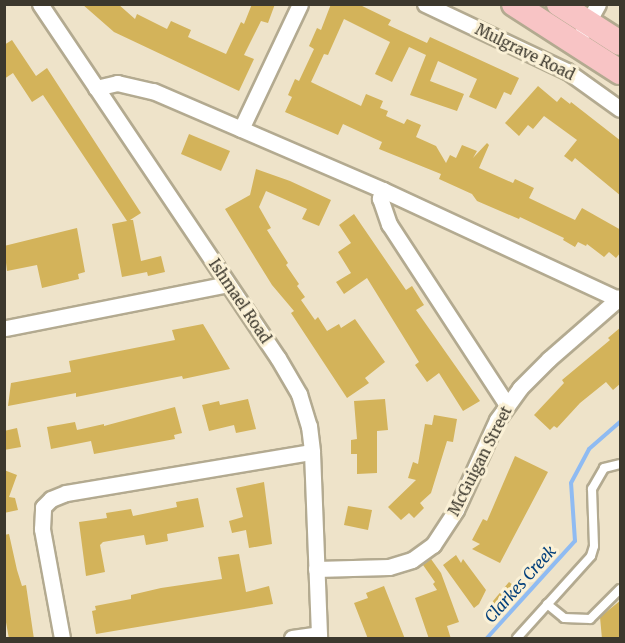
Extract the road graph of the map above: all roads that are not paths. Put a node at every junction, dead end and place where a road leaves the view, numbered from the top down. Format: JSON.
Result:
{"nodes":[{"id":1,"x":40,"y":4,"type":"edge"},
{"id":2,"x":300,"y":4,"type":"edge"},
{"id":3,"x":425,"y":4,"type":"edge"},
{"id":4,"x":514,"y":4,"type":"edge"},
{"id":5,"x":578,"y":18,"type":"edge"},
{"id":6,"x":621,"y":43,"type":"edge"},
{"id":7,"x":621,"y":72,"type":"edge"},
{"id":8,"x":96,"y":88,"type":"junction"},
{"id":9,"x":621,"y":109,"type":"edge"},
{"id":10,"x":241,"y":129,"type":"junction"},
{"id":11,"x":383,"y":190,"type":"junction"},
{"id":12,"x":228,"y":284,"type":"junction"},
{"id":13,"x":619,"y":298,"type":"edge"},
{"id":14,"x":6,"y":328,"type":"dead end"},
{"id":15,"x":507,"y":405,"type":"junction"},
{"id":16,"x":312,"y":452,"type":"junction"},
{"id":17,"x":621,"y":464,"type":"edge"},
{"id":18,"x":316,"y":569,"type":"junction"},
{"id":19,"x":621,"y":589,"type":"edge"},
{"id":20,"x":547,"y":604,"type":"junction"},
{"id":21,"x":319,"y":636,"type":"edge"},
{"id":22,"x":62,"y":639,"type":"edge"},
{"id":23,"x":292,"y":639,"type":"edge"},
{"id":24,"x":517,"y":639,"type":"edge"}],
"edges":[{"from":1,"to":8,"type":"street","name":"Ishmael Road"},
{"from":2,"to":10,"type":"street"},
{"from":3,"to":9,"type":"street","name":"Mulgrave Road"},
{"from":4,"to":5,"type":"main road","name":"Mulgrave Road"},
{"from":5,"to":6,"type":"main road","name":"Mulgrave Road"},
{"from":5,"to":7,"type":"main road","name":"Mulgrave Road"},
{"from":8,"to":10,"type":"street"},
{"from":8,"to":12,"type":"street","name":"Ishmael Road"},
{"from":10,"to":11,"type":"street"},
{"from":11,"to":13,"type":"street"},
{"from":11,"to":15,"type":"street"},
{"from":12,"to":14,"type":"street"},
{"from":12,"to":16,"type":"street","name":"Ishmael Road"},
{"from":13,"to":15,"type":"street","name":"McGuigan Street"},
{"from":15,"to":18,"type":"street","name":"McGuigan Street"},
{"from":16,"to":18,"type":"street","name":"Ishmael Road"},
{"from":16,"to":22,"type":"street"},
{"from":17,"to":20,"type":"lane"},
{"from":18,"to":21,"type":"street","name":"Ishmael Road"},
{"from":19,"to":20,"type":"lane"},
{"from":20,"to":24,"type":"lane"},
{"from":21,"to":23,"type":"street"}]}
